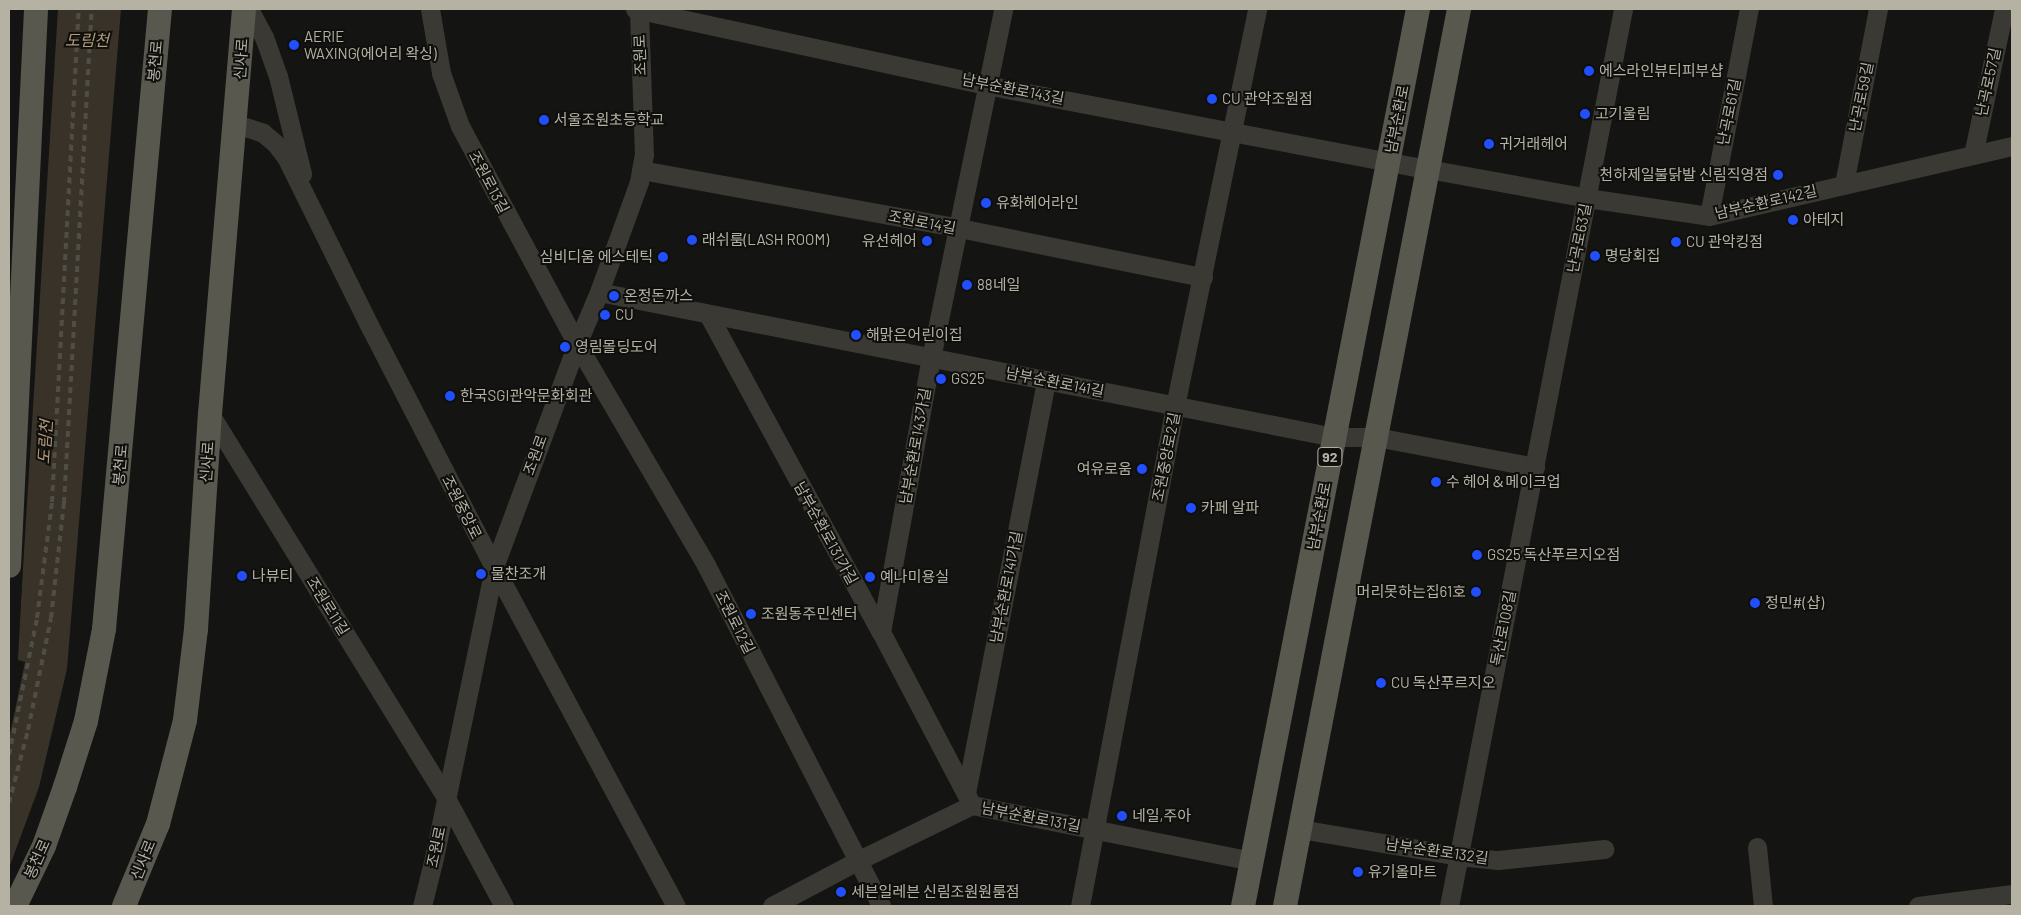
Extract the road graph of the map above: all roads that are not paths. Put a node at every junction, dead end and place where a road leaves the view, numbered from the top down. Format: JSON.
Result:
{"nodes":[{"id":1,"x":36,"y":9,"type":"edge"},
{"id":2,"x":160,"y":9,"type":"edge"},
{"id":3,"x":244,"y":9,"type":"edge"},
{"id":4,"x":249,"y":9,"type":"edge"},
{"id":5,"x":430,"y":9,"type":"edge"},
{"id":6,"x":638,"y":9,"type":"edge"},
{"id":7,"x":1003,"y":9,"type":"edge"},
{"id":8,"x":1257,"y":9,"type":"edge"},
{"id":9,"x":1418,"y":9,"type":"edge"},
{"id":10,"x":1459,"y":9,"type":"edge"},
{"id":11,"x":1623,"y":9,"type":"edge"},
{"id":12,"x":1749,"y":9,"type":"edge"},
{"id":13,"x":1878,"y":9,"type":"edge"},
{"id":14,"x":2004,"y":9,"type":"edge"},
{"id":15,"x":986,"y":85,"type":"junction"},
{"id":16,"x":236,"y":124,"type":"junction"},
{"id":17,"x":1233,"y":131,"type":"junction"},
{"id":18,"x":2012,"y":146,"type":"edge"},
{"id":19,"x":1973,"y":155,"type":"junction"},
{"id":20,"x":1389,"y":162,"type":"junction"},
{"id":21,"x":1428,"y":169,"type":"junction"},
{"id":22,"x":641,"y":170,"type":"junction"},
{"id":23,"x":1844,"y":184,"type":"junction"},
{"id":24,"x":307,"y":197,"type":"junction"},
{"id":25,"x":1587,"y":198,"type":"junction"},
{"id":26,"x":1709,"y":216,"type":"junction"},
{"id":27,"x":959,"y":228,"type":"junction"},
{"id":28,"x":1203,"y":276,"type":"junction"},
{"id":29,"x":600,"y":292,"type":"junction"},
{"id":30,"x":708,"y":314,"type":"junction"},
{"id":31,"x":577,"y":344,"type":"junction"},
{"id":32,"x":931,"y":358,"type":"junction"},
{"id":33,"x":1046,"y":380,"type":"junction"},
{"id":34,"x":1175,"y":406,"type":"junction"},
{"id":35,"x":210,"y":414,"type":"junction"},
{"id":36,"x":1334,"y":437,"type":"junction"},
{"id":37,"x":1376,"y":437,"type":"junction"},
{"id":38,"x":1534,"y":467,"type":"junction"},
{"id":39,"x":10,"y":537,"type":"edge"},
{"id":40,"x":9,"y":566,"type":"edge"},
{"id":41,"x":494,"y":567,"type":"junction"},
{"id":42,"x":882,"y":632,"type":"junction"},
{"id":43,"x":446,"y":798,"type":"junction"},
{"id":44,"x":969,"y":799,"type":"junction"},
{"id":45,"x":1095,"y":829,"type":"junction"},
{"id":46,"x":1300,"y":829,"type":"junction"},
{"id":47,"x":1757,"y":847,"type":"dead end"},
{"id":48,"x":1604,"y":849,"type":"dead end"},
{"id":49,"x":1459,"y":856,"type":"junction"},
{"id":50,"x":857,"y":861,"type":"junction"},
{"id":51,"x":1252,"y":861,"type":"junction"},
{"id":52,"x":2012,"y":894,"type":"edge"},
{"id":53,"x":16,"y":906,"type":"edge"},
{"id":54,"x":124,"y":906,"type":"edge"},
{"id":55,"x":422,"y":906,"type":"edge"},
{"id":56,"x":504,"y":906,"type":"edge"},
{"id":57,"x":676,"y":906,"type":"edge"},
{"id":58,"x":772,"y":906,"type":"edge"},
{"id":59,"x":881,"y":906,"type":"edge"},
{"id":60,"x":1080,"y":906,"type":"edge"},
{"id":61,"x":1243,"y":906,"type":"edge"},
{"id":62,"x":1285,"y":906,"type":"edge"},
{"id":63,"x":1449,"y":906,"type":"edge"},
{"id":64,"x":1763,"y":906,"type":"edge"},
{"id":65,"x":1918,"y":906,"type":"edge"}],
"edges":[{"from":1,"to":39,"type":"main road"},
{"from":2,"to":53,"type":"main road","name":"봉천로"},
{"from":3,"to":16,"type":"main road","name":"신사로"},
{"from":4,"to":24,"type":"street"},
{"from":5,"to":31,"type":"street","name":"조원로13길"},
{"from":6,"to":15,"type":"street","name":"남부순환로143길"},
{"from":6,"to":22,"type":"street","name":"조원로"},
{"from":7,"to":15,"type":"street","name":"남부순환로143가길"},
{"from":8,"to":17,"type":"street","name":"조원중앙로2길"},
{"from":9,"to":20,"type":"main road","name":"남부순환로","number":"92"},
{"from":10,"to":21,"type":"main road"},
{"from":11,"to":25,"type":"street","name":"난곡로63길"},
{"from":12,"to":26,"type":"street","name":"난곡로61길"},
{"from":13,"to":23,"type":"street","name":"난곡로59길"},
{"from":14,"to":19,"type":"street","name":"난곡로57길"},
{"from":15,"to":17,"type":"street","name":"남부순환로143길"},
{"from":15,"to":27,"type":"street","name":"남부순환로143가길"},
{"from":16,"to":24,"type":"street","name":"조원중앙로"},
{"from":16,"to":35,"type":"main road","name":"신사로"},
{"from":17,"to":20,"type":"street","name":"남부순환로143길"},
{"from":17,"to":28,"type":"street","name":"조원중앙로2길"},
{"from":18,"to":19,"type":"street","name":"남부순환로142길"},
{"from":19,"to":23,"type":"street","name":"남부순환로142길"},
{"from":20,"to":21,"type":"street","name":"남부순환로143길"},
{"from":20,"to":36,"type":"main road","name":"남부순환로","number":"92"},
{"from":21,"to":25,"type":"street","name":"남부순환로142길"},
{"from":21,"to":37,"type":"main road"},
{"from":22,"to":27,"type":"street","name":"조원로14길"},
{"from":22,"to":29,"type":"street","name":"조원로"},
{"from":23,"to":26,"type":"street","name":"남부순환로142길"},
{"from":24,"to":41,"type":"street","name":"조원중앙로"},
{"from":25,"to":26,"type":"street","name":"남부순환로142길"},
{"from":25,"to":38,"type":"street","name":"난곡로63길"},
{"from":27,"to":28,"type":"street","name":"조원로14길"},
{"from":27,"to":32,"type":"street","name":"남부순환로143가길"},
{"from":28,"to":34,"type":"street","name":"조원중앙로2길"},
{"from":29,"to":30,"type":"street","name":"남부순환로141길"},
{"from":29,"to":31,"type":"street","name":"조원로"},
{"from":30,"to":32,"type":"street","name":"남부순환로141길"},
{"from":30,"to":42,"type":"street","name":"남부순환로131가길"},
{"from":31,"to":41,"type":"street","name":"조원로"},
{"from":31,"to":50,"type":"street","name":"조원로12길"},
{"from":32,"to":33,"type":"street","name":"남부순환로141길"},
{"from":32,"to":42,"type":"street","name":"남부순환로143가길"},
{"from":33,"to":34,"type":"street","name":"남부순환로141길"},
{"from":33,"to":44,"type":"street","name":"남부순환로141가길"},
{"from":34,"to":36,"type":"street","name":"남부순환로141길"},
{"from":34,"to":45,"type":"street","name":"조원중앙로2길"},
{"from":35,"to":43,"type":"street","name":"조원로11길"},
{"from":35,"to":54,"type":"main road","name":"신사로"},
{"from":36,"to":37,"type":"street","name":"남부순환로141길"},
{"from":36,"to":51,"type":"main road","name":"남부순환로","number":"92"},
{"from":37,"to":38,"type":"street","name":"남부순환로141길"},
{"from":37,"to":46,"type":"main road"},
{"from":38,"to":49,"type":"street","name":"독산로108길"},
{"from":39,"to":40,"type":"main road"},
{"from":41,"to":43,"type":"street","name":"조원로"},
{"from":41,"to":57,"type":"street","name":"조원중앙로"},
{"from":42,"to":44,"type":"street","name":"남부순환로131가길"},
{"from":43,"to":55,"type":"street","name":"조원로"},
{"from":43,"to":56,"type":"street","name":"조원로11길"},
{"from":44,"to":45,"type":"street","name":"남부순환로131길"},
{"from":44,"to":50,"type":"street","name":"남부순환로131길"},
{"from":45,"to":51,"type":"street","name":"남부순환로131길"},
{"from":45,"to":60,"type":"street","name":"조원중앙로2길"},
{"from":46,"to":49,"type":"street","name":"남부순환로132길"},
{"from":46,"to":62,"type":"main road"},
{"from":47,"to":64,"type":"street"},
{"from":48,"to":49,"type":"street","name":"남부순환로132길"},
{"from":49,"to":63,"type":"street","name":"독산로108길"},
{"from":50,"to":58,"type":"street","name":"남부순환로131길"},
{"from":50,"to":59,"type":"street","name":"조원로12길"},
{"from":51,"to":61,"type":"main road","name":"남부순환로","number":"92"},
{"from":52,"to":65,"type":"street"}]}
